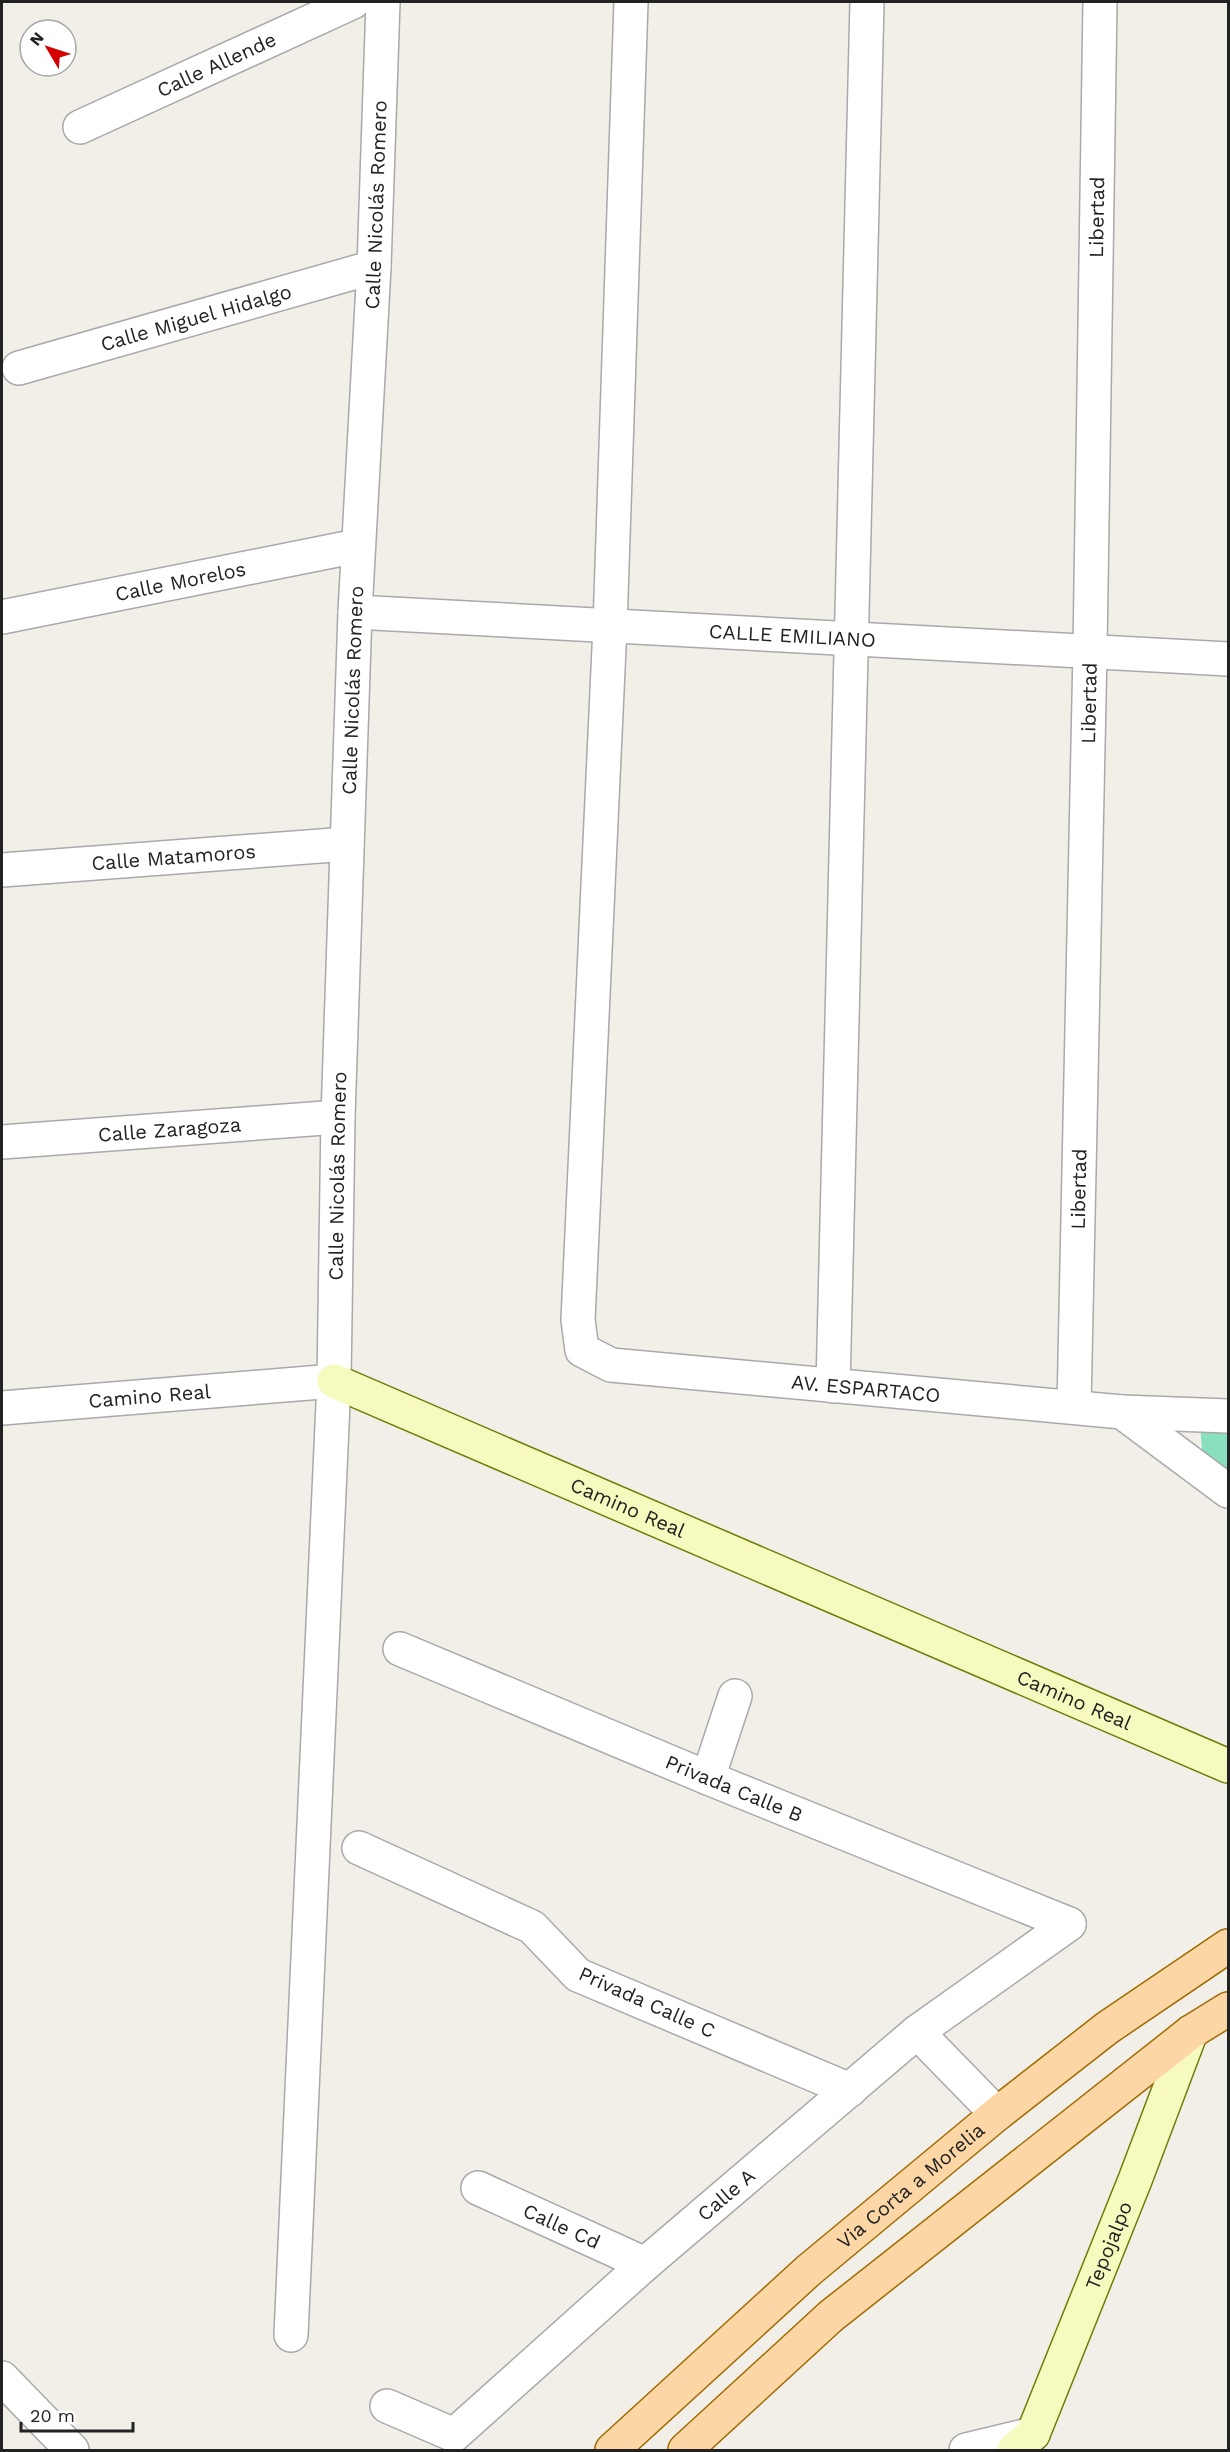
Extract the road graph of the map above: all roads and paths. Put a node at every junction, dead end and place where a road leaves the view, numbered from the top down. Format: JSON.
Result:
{"nodes":[{"id":1,"x":353,"y":2,"type":"edge"},
{"id":2,"x":383,"y":2,"type":"edge"},
{"id":3,"x":631,"y":2,"type":"edge"},
{"id":4,"x":867,"y":2,"type":"edge"},
{"id":5,"x":1100,"y":2,"type":"edge"},
{"id":6,"x":80,"y":128,"type":"dead end"},
{"id":7,"x":374,"y":267,"type":"junction"},
{"id":8,"x":18,"y":368,"type":"dead end"},
{"id":9,"x":357,"y":546,"type":"junction"},
{"id":10,"x":355,"y":612,"type":"junction"},
{"id":11,"x":2,"y":617,"type":"edge"},
{"id":12,"x":610,"y":626,"type":"junction"},
{"id":13,"x":851,"y":639,"type":"junction"},
{"id":14,"x":1090,"y":651,"type":"junction"},
{"id":15,"x":1228,"y":659,"type":"edge"},
{"id":16,"x":347,"y":844,"type":"junction"},
{"id":17,"x":2,"y":870,"type":"edge"},
{"id":18,"x":338,"y":1117,"type":"junction"},
{"id":19,"x":2,"y":1142,"type":"edge"},
{"id":20,"x":334,"y":1381,"type":"junction"},
{"id":21,"x":833,"y":1386,"type":"junction"},
{"id":22,"x":1074,"y":1407,"type":"junction"},
{"id":23,"x":2,"y":1408,"type":"edge"},
{"id":24,"x":1122,"y":1412,"type":"junction"},
{"id":25,"x":1228,"y":1416,"type":"edge"},
{"id":26,"x":1228,"y":1491,"type":"edge"},
{"id":27,"x":400,"y":1649,"type":"dead end"},
{"id":28,"x":735,"y":1696,"type":"dead end"},
{"id":29,"x":1228,"y":1766,"type":"edge"},
{"id":30,"x":708,"y":1778,"type":"junction"},
{"id":31,"x":359,"y":1848,"type":"dead end"},
{"id":32,"x":1069,"y":1924,"type":"joint"},
{"id":33,"x":1228,"y":1946,"type":"edge"},
{"id":34,"x":1228,"y":2009,"type":"edge"},
{"id":35,"x":917,"y":2031,"type":"junction"},
{"id":36,"x":1191,"y":2032,"type":"junction"},
{"id":37,"x":850,"y":2090,"type":"junction"},
{"id":38,"x":998,"y":2114,"type":"junction"},
{"id":39,"x":478,"y":2188,"type":"dead end"},
{"id":40,"x":645,"y":2264,"type":"junction"},
{"id":41,"x":291,"y":2335,"type":"dead end"},
{"id":42,"x":2,"y":2378,"type":"edge"},
{"id":43,"x":387,"y":2406,"type":"dead end"},
{"id":44,"x":1023,"y":2442,"type":"edge"},
{"id":45,"x":72,"y":2451,"type":"edge"},
{"id":46,"x":612,"y":2451,"type":"edge"},
{"id":47,"x":685,"y":2451,"type":"edge"},
{"id":48,"x":966,"y":2451,"type":"edge"}],
"edges":[{"from":1,"to":6,"type":"street","name":"Calle Allende"},
{"from":2,"to":7,"type":"street","name":"Calle Nicolás Romero"},
{"from":3,"to":12,"type":"street"},
{"from":4,"to":13,"type":"street"},
{"from":5,"to":14,"type":"street","name":"Libertad"},
{"from":7,"to":8,"type":"street","name":"Calle Miguel Hidalgo"},
{"from":7,"to":9,"type":"street","name":"Calle Nicolás Romero"},
{"from":9,"to":10,"type":"street","name":"Calle Nicolás Romero"},
{"from":9,"to":11,"type":"street","name":"Calle Morelos"},
{"from":10,"to":12,"type":"street","name":"CALLE EMILIANO"},
{"from":10,"to":16,"type":"street","name":"Calle Nicolás Romero"},
{"from":12,"to":13,"type":"street","name":"CALLE EMILIANO"},
{"from":12,"to":21,"type":"street","name":"AV. ESPARTACO"},
{"from":13,"to":14,"type":"street","name":"CALLE EMILIANO"},
{"from":13,"to":21,"type":"street"},
{"from":14,"to":15,"type":"street","name":"CALLE EMILIANO"},
{"from":14,"to":22,"type":"street","name":"Libertad"},
{"from":16,"to":17,"type":"street","name":"Calle Matamoros"},
{"from":16,"to":18,"type":"street","name":"Calle Nicolás Romero"},
{"from":18,"to":19,"type":"street","name":"Calle Zaragoza"},
{"from":18,"to":20,"type":"street","name":"Calle Nicolás Romero"},
{"from":20,"to":23,"type":"street","name":"Camino Real"},
{"from":20,"to":29,"type":"street","name":"Camino Real"},
{"from":20,"to":41,"type":"street","name":"Calle Nicolás Romero"},
{"from":21,"to":22,"type":"street","name":"AV. ESPARTACO"},
{"from":22,"to":24,"type":"street","name":"AV. ESPARTACO"},
{"from":24,"to":25,"type":"street","name":"AV. ESPARTACO"},
{"from":24,"to":26,"type":"street"},
{"from":27,"to":30,"type":"street","name":"Privada Calle B"},
{"from":28,"to":30,"type":"street"},
{"from":30,"to":32,"type":"street","name":"Privada Calle B"},
{"from":31,"to":37,"type":"street","name":"Privada Calle C"},
{"from":32,"to":35,"type":"street","name":"Calle A"},
{"from":33,"to":38,"type":"main road","name":"Via Corta a Morelia"},
{"from":34,"to":36,"type":"main road"},
{"from":35,"to":37,"type":"street","name":"Calle A"},
{"from":35,"to":38,"type":"street"},
{"from":36,"to":44,"type":"street","name":"Tepojalpo"},
{"from":36,"to":47,"type":"main road"},
{"from":37,"to":40,"type":"street","name":"Calle A"},
{"from":38,"to":46,"type":"main road","name":"Via Corta a Morelia"},
{"from":39,"to":40,"type":"street","name":"Calle Cd"},
{"from":40,"to":43,"type":"street","name":"Calle A"},
{"from":42,"to":45,"type":"street"},
{"from":44,"to":48,"type":"street"}]}
